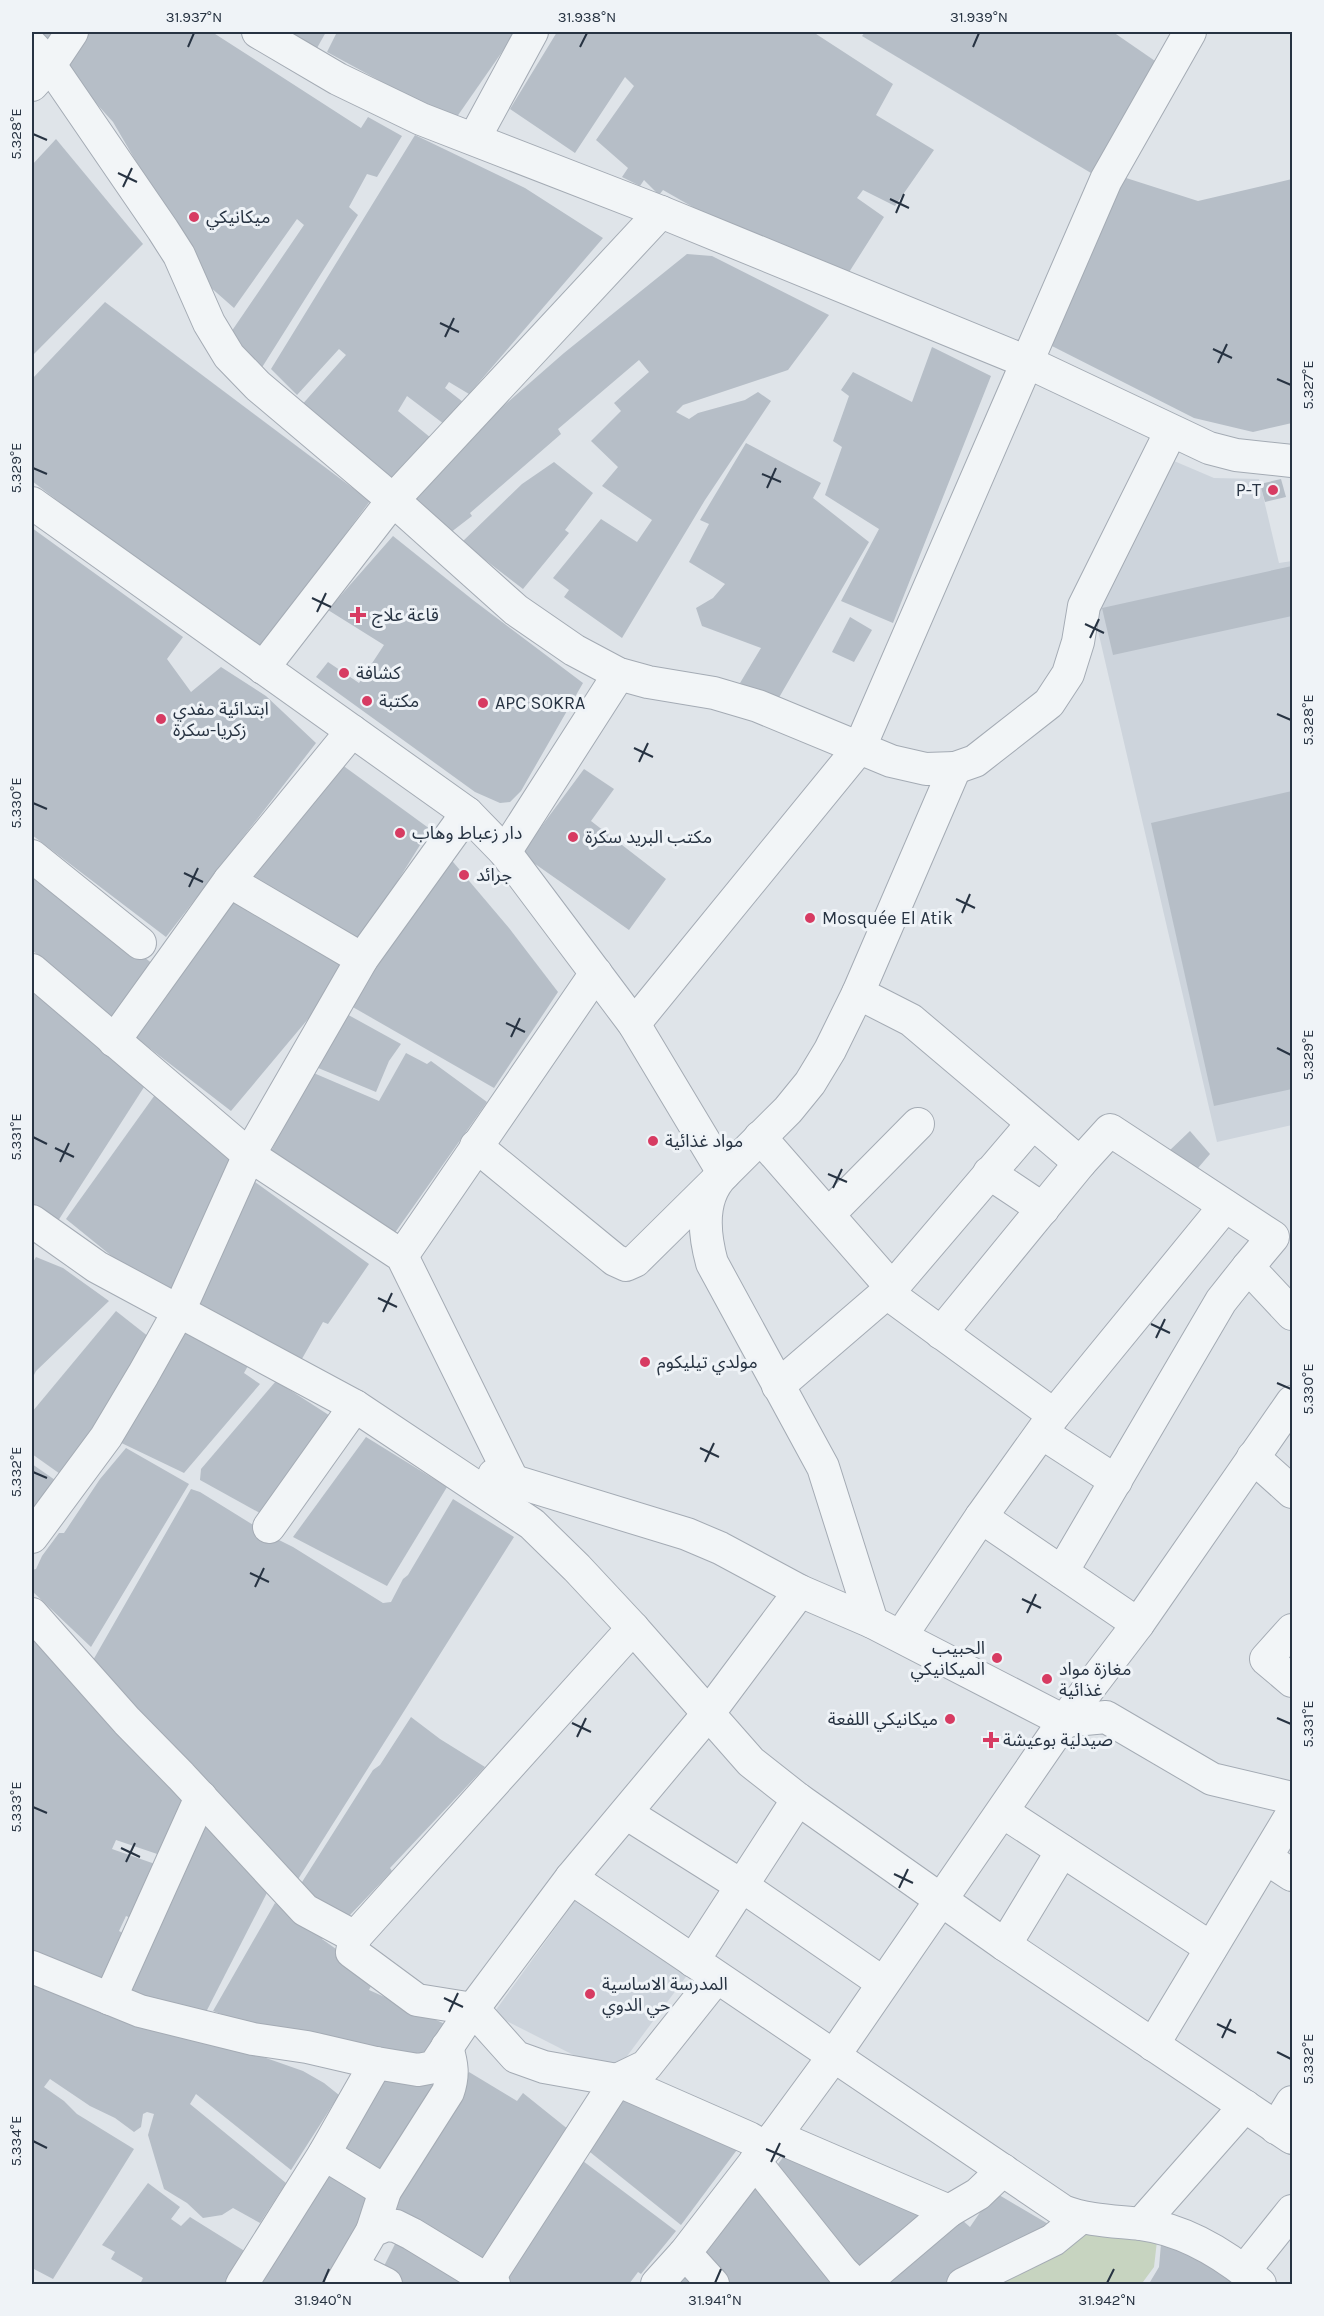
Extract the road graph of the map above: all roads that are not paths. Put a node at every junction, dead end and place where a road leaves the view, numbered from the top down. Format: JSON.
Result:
{"nodes":[{"id":1,"x":72,"y":32,"type":"edge"},
{"id":2,"x":258,"y":32,"type":"edge"},
{"id":3,"x":532,"y":32,"type":"edge"},
{"id":4,"x":1177,"y":36,"type":"edge"},
{"id":5,"x":38,"y":65,"type":"edge"},
{"id":6,"x":474,"y":139,"type":"junction"},
{"id":7,"x":661,"y":212,"type":"junction"},
{"id":8,"x":1027,"y":362,"type":"junction"},
{"id":9,"x":1171,"y":431,"type":"junction"},
{"id":10,"x":1293,"y":449,"type":"edge"},
{"id":11,"x":1258,"y":458,"type":"junction"},
{"id":12,"x":1293,"y":461,"type":"edge"},
{"id":13,"x":393,"y":500,"type":"junction"},
{"id":14,"x":32,"y":503,"type":"edge"},
{"id":15,"x":262,"y":668,"type":"junction"},
{"id":16,"x":619,"y":674,"type":"junction"},
{"id":17,"x":352,"y":731,"type":"junction"},
{"id":18,"x":860,"y":747,"type":"junction"},
{"id":19,"x":955,"y":768,"type":"junction"},
{"id":20,"x":467,"y":813,"type":"junction"},
{"id":21,"x":506,"y":852,"type":"junction"},
{"id":22,"x":32,"y":856,"type":"edge"},
{"id":23,"x":229,"y":881,"type":"junction"},
{"id":24,"x":140,"y":943,"type":"dead end"},
{"id":25,"x":362,"y":959,"type":"junction"},
{"id":26,"x":32,"y":970,"type":"edge"},
{"id":27,"x":596,"y":973,"type":"junction"},
{"id":28,"x":858,"y":993,"type":"junction"},
{"id":29,"x":633,"y":1024,"type":"junction"},
{"id":30,"x":114,"y":1041,"type":"junction"},
{"id":31,"x":918,"y":1124,"type":"dead end"},
{"id":32,"x":1032,"y":1124,"type":"junction"},
{"id":33,"x":760,"y":1137,"type":"junction"},
{"id":34,"x":476,"y":1146,"type":"junction"},
{"id":35,"x":249,"y":1155,"type":"junction"},
{"id":36,"x":1080,"y":1163,"type":"junction"},
{"id":37,"x":989,"y":1173,"type":"junction"},
{"id":38,"x":721,"y":1177,"type":"junction"},
{"id":39,"x":1225,"y":1206,"type":"junction"},
{"id":40,"x":1042,"y":1209,"type":"junction"},
{"id":41,"x":829,"y":1214,"type":"junction"},
{"id":42,"x":32,"y":1221,"type":"edge"},
{"id":43,"x":402,"y":1256,"type":"junction"},
{"id":44,"x":1248,"y":1267,"type":"junction"},
{"id":45,"x":889,"y":1291,"type":"junction"},
{"id":46,"x":179,"y":1311,"type":"junction"},
{"id":47,"x":1293,"y":1314,"type":"edge"},
{"id":48,"x":941,"y":1333,"type":"junction"},
{"id":49,"x":778,"y":1386,"type":"junction"},
{"id":50,"x":1293,"y":1402,"type":"edge"},
{"id":51,"x":355,"y":1406,"type":"junction"},
{"id":52,"x":1048,"y":1424,"type":"junction"},
{"id":53,"x":431,"y":1455,"type":"junction"},
{"id":54,"x":1253,"y":1457,"type":"junction"},
{"id":55,"x":513,"y":1481,"type":"junction"},
{"id":56,"x":1116,"y":1481,"type":"junction"},
{"id":57,"x":1293,"y":1492,"type":"edge"},
{"id":58,"x":981,"y":1517,"type":"junction"},
{"id":59,"x":269,"y":1527,"type":"dead end"},
{"id":60,"x":32,"y":1537,"type":"edge"},
{"id":61,"x":1062,"y":1572,"type":"junction"},
{"id":62,"x":800,"y":1592,"type":"junction"},
{"id":63,"x":32,"y":1614,"type":"edge"},
{"id":64,"x":872,"y":1622,"type":"junction"},
{"id":65,"x":1138,"y":1624,"type":"junction"},
{"id":66,"x":633,"y":1628,"type":"junction"},
{"id":67,"x":1293,"y":1630,"type":"edge"},
{"id":68,"x":901,"y":1636,"type":"junction"},
{"id":69,"x":1293,"y":1681,"type":"edge"},
{"id":70,"x":708,"y":1714,"type":"junction"},
{"id":71,"x":1064,"y":1720,"type":"junction"},
{"id":72,"x":201,"y":1797,"type":"junction"},
{"id":73,"x":1293,"y":1798,"type":"edge"},
{"id":74,"x":798,"y":1799,"type":"junction"},
{"id":75,"x":1003,"y":1812,"type":"junction"},
{"id":76,"x":626,"y":1813,"type":"junction"},
{"id":77,"x":1293,"y":1814,"type":"edge"},
{"id":78,"x":1062,"y":1851,"type":"junction"},
{"id":79,"x":1266,"y":1858,"type":"junction"},
{"id":80,"x":1293,"y":1875,"type":"edge"},
{"id":81,"x":571,"y":1878,"type":"junction"},
{"id":82,"x":742,"y":1886,"type":"junction"},
{"id":83,"x":942,"y":1901,"type":"junction"},
{"id":84,"x":355,"y":1937,"type":"junction"},
{"id":85,"x":1005,"y":1945,"type":"junction"},
{"id":86,"x":1211,"y":1948,"type":"junction"},
{"id":87,"x":32,"y":1967,"type":"edge"},
{"id":88,"x":705,"y":1970,"type":"junction"},
{"id":89,"x":883,"y":1983,"type":"junction"},
{"id":90,"x":110,"y":1999,"type":"junction"},
{"id":91,"x":473,"y":2009,"type":"junction"},
{"id":92,"x":1153,"y":2045,"type":"junction"},
{"id":93,"x":447,"y":2047,"type":"junction"},
{"id":94,"x":833,"y":2057,"type":"junction"},
{"id":95,"x":376,"y":2063,"type":"junction"},
{"id":96,"x":617,"y":2080,"type":"junction"},
{"id":97,"x":1245,"y":2106,"type":"junction"},
{"id":98,"x":1287,"y":2123,"type":"edge"},
{"id":99,"x":765,"y":2149,"type":"junction"},
{"id":100,"x":324,"y":2154,"type":"junction"},
{"id":101,"x":1003,"y":2170,"type":"junction"},
{"id":102,"x":385,"y":2191,"type":"junction"},
{"id":103,"x":949,"y":2211,"type":"junction"},
{"id":104,"x":1293,"y":2211,"type":"edge"},
{"id":105,"x":1080,"y":2218,"type":"junction"},
{"id":106,"x":1141,"y":2224,"type":"junction"},
{"id":107,"x":372,"y":2231,"type":"junction"},
{"id":108,"x":685,"y":2253,"type":"junction"},
{"id":109,"x":346,"y":2276,"type":"edge"},
{"id":110,"x":1252,"y":2278,"type":"edge"},
{"id":111,"x":490,"y":2283,"type":"edge"},
{"id":112,"x":242,"y":2284,"type":"edge"},
{"id":113,"x":386,"y":2284,"type":"edge"},
{"id":114,"x":657,"y":2284,"type":"edge"},
{"id":115,"x":713,"y":2284,"type":"edge"},
{"id":116,"x":861,"y":2284,"type":"edge"},
{"id":117,"x":963,"y":2284,"type":"edge"}],
"edges":[{"from":1,"to":5,"type":"street"},
{"from":2,"to":6,"type":"street"},
{"from":3,"to":6,"type":"street"},
{"from":4,"to":8,"type":"street"},
{"from":5,"to":13,"type":"street"},
{"from":6,"to":7,"type":"street"},
{"from":7,"to":8,"type":"street"},
{"from":7,"to":13,"type":"street"},
{"from":8,"to":9,"type":"street"},
{"from":8,"to":18,"type":"street"},
{"from":9,"to":11,"type":"street"},
{"from":9,"to":19,"type":"street"},
{"from":10,"to":11,"type":"street"},
{"from":11,"to":12,"type":"street"},
{"from":13,"to":15,"type":"street"},
{"from":13,"to":16,"type":"street"},
{"from":14,"to":15,"type":"street"},
{"from":15,"to":17,"type":"street"},
{"from":16,"to":18,"type":"street"},
{"from":16,"to":21,"type":"street"},
{"from":17,"to":20,"type":"street"},
{"from":17,"to":23,"type":"street"},
{"from":18,"to":19,"type":"street"},
{"from":18,"to":29,"type":"street"},
{"from":19,"to":28,"type":"street"},
{"from":20,"to":21,"type":"street"},
{"from":20,"to":25,"type":"street"},
{"from":21,"to":27,"type":"street"},
{"from":22,"to":24,"type":"street"},
{"from":23,"to":25,"type":"street"},
{"from":23,"to":30,"type":"street"},
{"from":25,"to":35,"type":"street"},
{"from":26,"to":30,"type":"street"},
{"from":27,"to":29,"type":"street"},
{"from":27,"to":34,"type":"street"},
{"from":28,"to":32,"type":"street"},
{"from":28,"to":33,"type":"street"},
{"from":29,"to":38,"type":"street"},
{"from":30,"to":35,"type":"street"},
{"from":31,"to":41,"type":"street"},
{"from":32,"to":36,"type":"street"},
{"from":32,"to":37,"type":"street"},
{"from":33,"to":38,"type":"street"},
{"from":33,"to":41,"type":"street"},
{"from":34,"to":38,"type":"street"},
{"from":34,"to":43,"type":"street"},
{"from":35,"to":43,"type":"street"},
{"from":35,"to":46,"type":"street"},
{"from":36,"to":39,"type":"street"},
{"from":36,"to":40,"type":"street"},
{"from":37,"to":40,"type":"street"},
{"from":37,"to":45,"type":"street"},
{"from":38,"to":49,"type":"street"},
{"from":39,"to":44,"type":"street"},
{"from":39,"to":52,"type":"street"},
{"from":40,"to":48,"type":"street"},
{"from":41,"to":45,"type":"street"},
{"from":42,"to":46,"type":"street"},
{"from":43,"to":55,"type":"street"},
{"from":44,"to":47,"type":"street"},
{"from":44,"to":56,"type":"street"},
{"from":45,"to":48,"type":"street"},
{"from":45,"to":49,"type":"street"},
{"from":46,"to":51,"type":"street"},
{"from":46,"to":60,"type":"street"},
{"from":48,"to":52,"type":"street"},
{"from":49,"to":64,"type":"street"},
{"from":50,"to":54,"type":"street"},
{"from":51,"to":53,"type":"street"},
{"from":51,"to":59,"type":"street"},
{"from":52,"to":56,"type":"street"},
{"from":52,"to":58,"type":"street"},
{"from":53,"to":55,"type":"street"},
{"from":53,"to":66,"type":"street"},
{"from":54,"to":57,"type":"street"},
{"from":54,"to":65,"type":"street"},
{"from":55,"to":62,"type":"street"},
{"from":56,"to":61,"type":"street"},
{"from":58,"to":61,"type":"street"},
{"from":58,"to":68,"type":"street"},
{"from":61,"to":65,"type":"street"},
{"from":62,"to":64,"type":"street"},
{"from":62,"to":70,"type":"street"},
{"from":63,"to":72,"type":"street"},
{"from":64,"to":68,"type":"street"},
{"from":65,"to":71,"type":"street"},
{"from":66,"to":70,"type":"street"},
{"from":66,"to":84,"type":"street"},
{"from":67,"to":69,"type":"street"},
{"from":68,"to":71,"type":"street"},
{"from":70,"to":74,"type":"street"},
{"from":70,"to":76,"type":"street"},
{"from":71,"to":73,"type":"street"},
{"from":71,"to":75,"type":"street"},
{"from":72,"to":84,"type":"street"},
{"from":72,"to":90,"type":"street"},
{"from":74,"to":82,"type":"street"},
{"from":74,"to":83,"type":"street"},
{"from":75,"to":78,"type":"street"},
{"from":75,"to":83,"type":"street"},
{"from":76,"to":81,"type":"street"},
{"from":76,"to":82,"type":"street"},
{"from":77,"to":79,"type":"street"},
{"from":78,"to":85,"type":"street"},
{"from":78,"to":86,"type":"street"},
{"from":79,"to":80,"type":"street"},
{"from":79,"to":86,"type":"street"},
{"from":81,"to":88,"type":"street"},
{"from":81,"to":91,"type":"street"},
{"from":82,"to":88,"type":"street"},
{"from":82,"to":89,"type":"street"},
{"from":83,"to":85,"type":"street"},
{"from":83,"to":89,"type":"street"},
{"from":84,"to":91,"type":"street"},
{"from":85,"to":92,"type":"street"},
{"from":86,"to":92,"type":"street"},
{"from":87,"to":90,"type":"street"},
{"from":88,"to":94,"type":"street"},
{"from":88,"to":96,"type":"street"},
{"from":89,"to":94,"type":"street"},
{"from":90,"to":95,"type":"street"},
{"from":91,"to":93,"type":"street"},
{"from":91,"to":96,"type":"street"},
{"from":92,"to":97,"type":"street"},
{"from":93,"to":95,"type":"street"},
{"from":93,"to":102,"type":"street"},
{"from":94,"to":99,"type":"street"},
{"from":94,"to":101,"type":"street"},
{"from":95,"to":100,"type":"street"},
{"from":96,"to":99,"type":"street"},
{"from":96,"to":111,"type":"street"},
{"from":97,"to":98,"type":"street"},
{"from":97,"to":106,"type":"street"},
{"from":99,"to":103,"type":"street"},
{"from":99,"to":108,"type":"street"},
{"from":99,"to":116,"type":"street"},
{"from":100,"to":102,"type":"street"},
{"from":100,"to":112,"type":"street"},
{"from":101,"to":103,"type":"street"},
{"from":101,"to":105,"type":"street"},
{"from":102,"to":107,"type":"street"},
{"from":103,"to":116,"type":"street"},
{"from":104,"to":110,"type":"street"},
{"from":105,"to":106,"type":"street"},
{"from":105,"to":117,"type":"street"},
{"from":106,"to":110,"type":"street"},
{"from":107,"to":109,"type":"street"},
{"from":107,"to":111,"type":"street"},
{"from":108,"to":114,"type":"street"},
{"from":108,"to":115,"type":"street"},
{"from":109,"to":113,"type":"street"}]}
